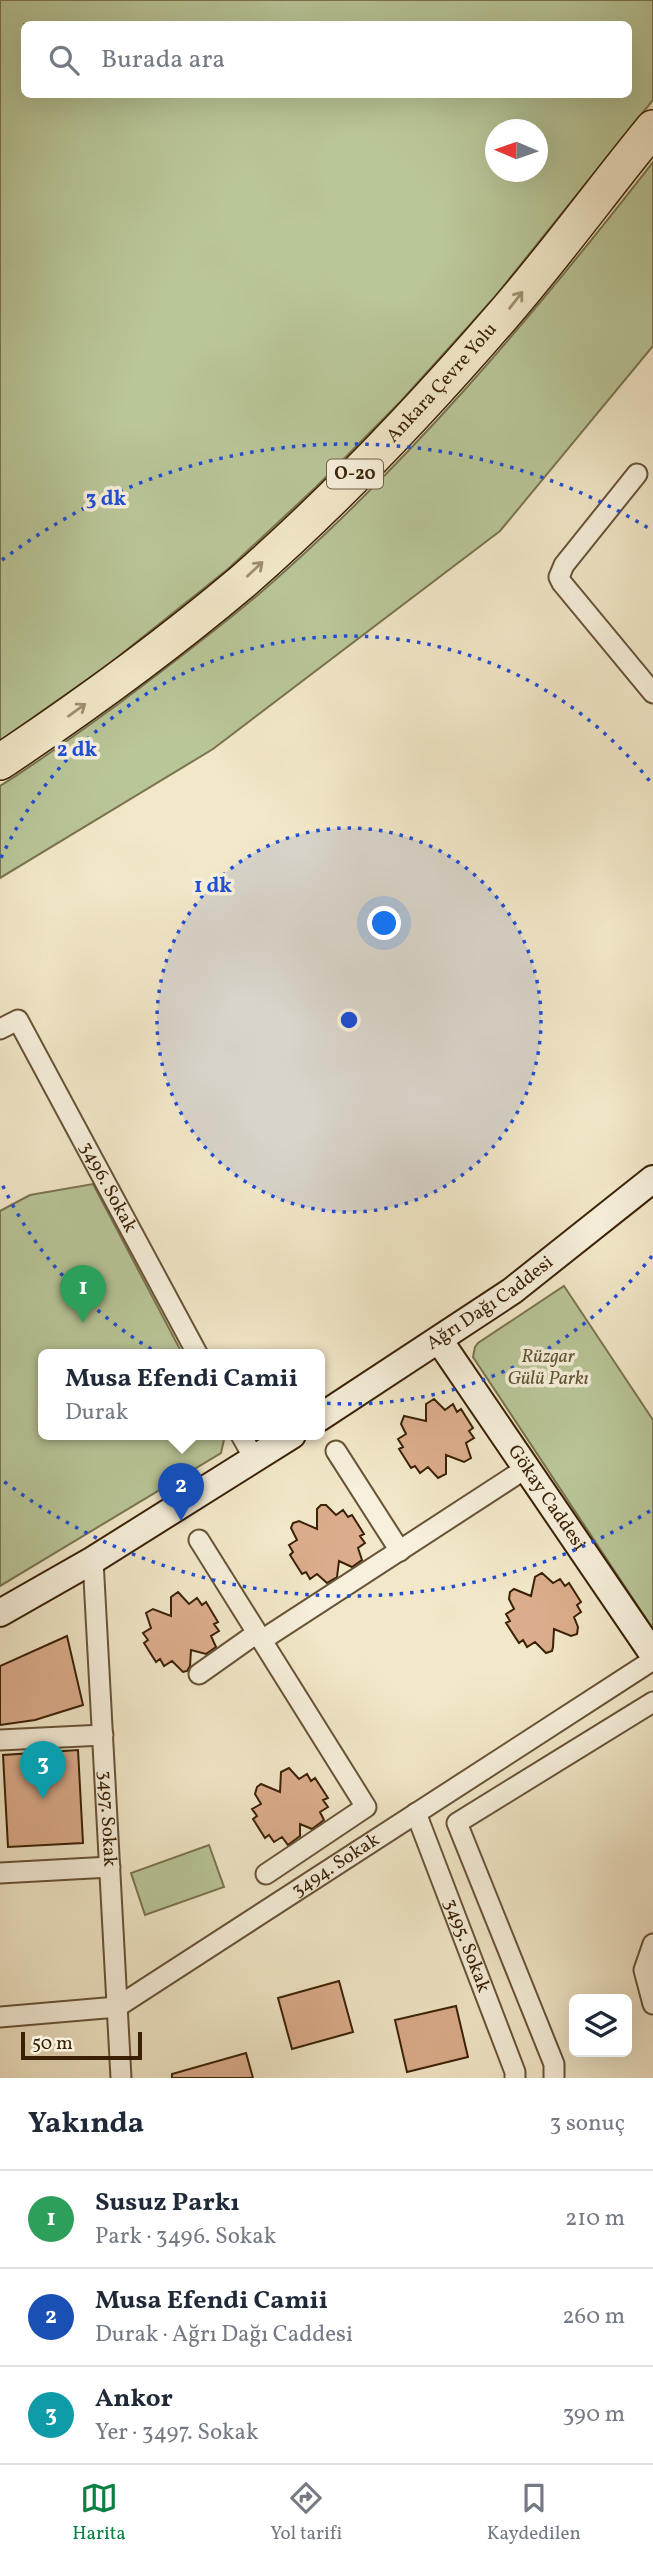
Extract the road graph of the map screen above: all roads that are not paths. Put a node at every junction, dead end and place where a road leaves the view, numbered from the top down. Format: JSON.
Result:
{"nodes":[{"id":1,"x":653,"y":128,"type":"edge"},
{"id":2,"x":637,"y":474,"type":"dead end"},
{"id":3,"x":653,"y":693,"type":"edge"},
{"id":4,"x":0,"y":762,"type":"edge"},
{"id":5,"x":0,"y":1029,"type":"edge"},
{"id":6,"x":653,"y":1179,"type":"edge"},
{"id":7,"x":439,"y":1340,"type":"junction"},
{"id":8,"x":195,"y":1349,"type":"edge"},
{"id":9,"x":325,"y":1414,"type":"edge"},
{"id":10,"x":244,"y":1440,"type":"edge"},
{"id":11,"x":284,"y":1440,"type":"edge"},
{"id":12,"x":336,"y":1451,"type":"dead end"},
{"id":13,"x":254,"y":1460,"type":"junction"},
{"id":14,"x":528,"y":1467,"type":"junction"},
{"id":15,"x":199,"y":1540,"type":"dead end"},
{"id":16,"x":400,"y":1550,"type":"junction"},
{"id":17,"x":93,"y":1560,"type":"junction"},
{"id":18,"x":0,"y":1613,"type":"edge"},
{"id":19,"x":259,"y":1636,"type":"junction"},
{"id":20,"x":653,"y":1654,"type":"edge"},
{"id":21,"x":653,"y":1660,"type":"edge"},
{"id":22,"x":199,"y":1674,"type":"dead end"},
{"id":23,"x":653,"y":1702,"type":"edge"},
{"id":24,"x":103,"y":1735,"type":"junction"},
{"id":25,"x":0,"y":1740,"type":"edge"},
{"id":26,"x":416,"y":1813,"type":"junction"},
{"id":27,"x":110,"y":1867,"type":"junction"},
{"id":28,"x":0,"y":1873,"type":"edge"},
{"id":29,"x":266,"y":1874,"type":"dead end"},
{"id":30,"x":653,"y":1944,"type":"edge"},
{"id":31,"x":653,"y":2004,"type":"edge"},
{"id":32,"x":117,"y":2007,"type":"junction"},
{"id":33,"x":0,"y":2017,"type":"edge"},
{"id":34,"x":121,"y":2078,"type":"edge"},
{"id":35,"x":515,"y":2078,"type":"edge"},
{"id":36,"x":554,"y":2078,"type":"edge"}],
"edges":[{"from":4,"to":1,"type":"highway","name":"Ankara Çevre Yolu","number":"O-20","one_way":true},
{"from":2,"to":3,"type":"street"},
{"from":5,"to":8,"type":"street","name":"3496. Sokak"},
{"from":6,"to":7,"type":"main road","name":"Ağrı Dağı Caddesi"},
{"from":7,"to":9,"type":"main road","name":"Ağrı Dağı Caddesi"},
{"from":7,"to":14,"type":"main road","name":"Gökay Caddesi"},
{"from":10,"to":13,"type":"street"},
{"from":11,"to":13,"type":"main road"},
{"from":12,"to":16,"type":"street"},
{"from":13,"to":17,"type":"main road"},
{"from":14,"to":16,"type":"street"},
{"from":14,"to":20,"type":"main road","name":"Gökay Caddesi"},
{"from":15,"to":19,"type":"street"},
{"from":16,"to":19,"type":"street"},
{"from":17,"to":18,"type":"main road"},
{"from":17,"to":24,"type":"street","name":"3497. Sokak"},
{"from":19,"to":22,"type":"street"},
{"from":19,"to":29,"type":"street"},
{"from":21,"to":26,"type":"street","name":"3494. Sokak"},
{"from":23,"to":36,"type":"street"},
{"from":24,"to":25,"type":"street"},
{"from":24,"to":27,"type":"street","name":"3497. Sokak"},
{"from":26,"to":32,"type":"street","name":"3494. Sokak"},
{"from":26,"to":35,"type":"street","name":"3495. Sokak"},
{"from":27,"to":28,"type":"street"},
{"from":27,"to":32,"type":"street","name":"3497. Sokak"},
{"from":30,"to":31,"type":"street"},
{"from":32,"to":33,"type":"street","name":"3494. Sokak"},
{"from":32,"to":34,"type":"street","name":"3497. Sokak"}]}
